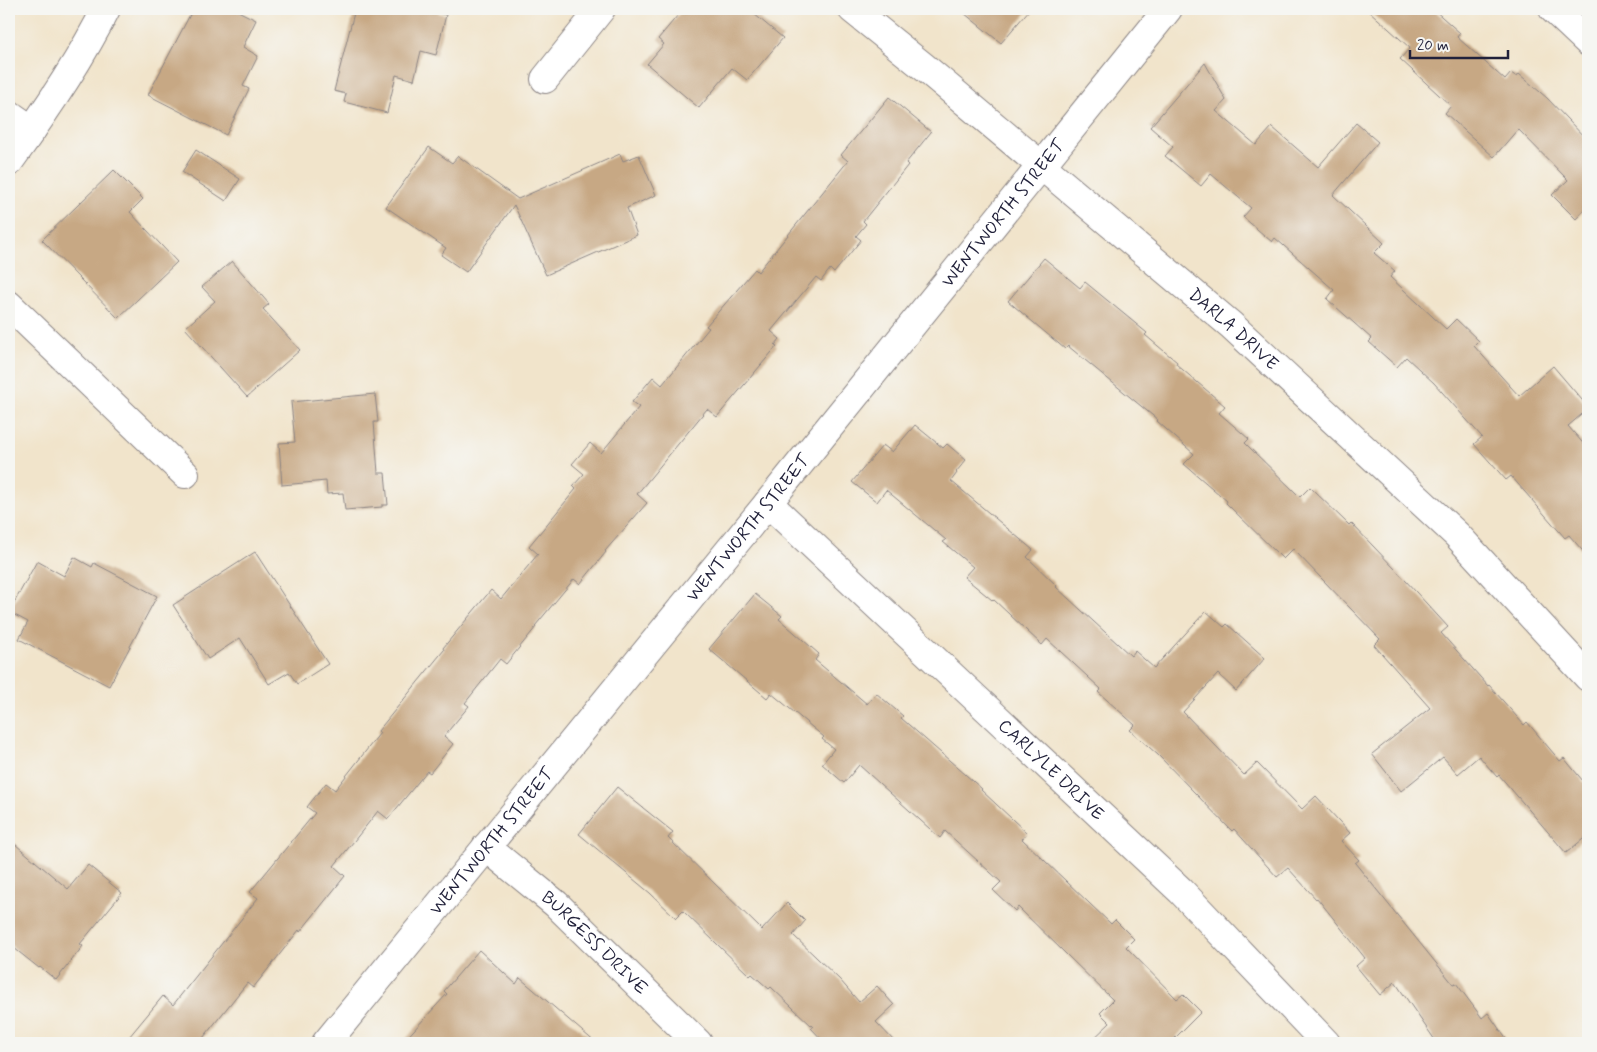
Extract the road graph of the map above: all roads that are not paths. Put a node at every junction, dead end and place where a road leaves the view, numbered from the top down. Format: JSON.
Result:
{"nodes":[{"id":1,"x":106,"y":9,"type":"edge"},
{"id":2,"x":601,"y":9,"type":"edge"},
{"id":3,"x":852,"y":9,"type":"edge"},
{"id":4,"x":1168,"y":9,"type":"edge"},
{"id":5,"x":1553,"y":9,"type":"edge"},
{"id":6,"x":1588,"y":42,"type":"edge"},
{"id":7,"x":545,"y":79,"type":"dead end"},
{"id":8,"x":9,"y":114,"type":"edge"},
{"id":9,"x":32,"y":130,"type":"junction"},
{"id":10,"x":9,"y":162,"type":"edge"},
{"id":11,"x":1041,"y":166,"type":"junction"},
{"id":12,"x":9,"y":305,"type":"edge"},
{"id":13,"x":185,"y":474,"type":"dead end"},
{"id":14,"x":768,"y":503,"type":"junction"},
{"id":15,"x":1588,"y":677,"type":"edge"},
{"id":16,"x":486,"y":847,"type":"junction"},
{"id":17,"x":326,"y":1043,"type":"edge"},
{"id":18,"x":698,"y":1043,"type":"edge"},
{"id":19,"x":1326,"y":1043,"type":"edge"}],
"edges":[{"from":1,"to":9,"type":"street"},
{"from":2,"to":7,"type":"street"},
{"from":3,"to":11,"type":"street","name":"DARLA DRIVE"},
{"from":4,"to":11,"type":"street","name":"WENTWORTH STREET"},
{"from":5,"to":6,"type":"street"},
{"from":8,"to":9,"type":"street"},
{"from":9,"to":10,"type":"street"},
{"from":11,"to":14,"type":"street","name":"WENTWORTH STREET"},
{"from":11,"to":15,"type":"street","name":"DARLA DRIVE"},
{"from":12,"to":13,"type":"street"},
{"from":14,"to":16,"type":"street","name":"WENTWORTH STREET"},
{"from":14,"to":19,"type":"street","name":"CARLYLE DRIVE"},
{"from":16,"to":17,"type":"street","name":"WENTWORTH STREET"},
{"from":16,"to":18,"type":"street","name":"BURGESS DRIVE"}]}
